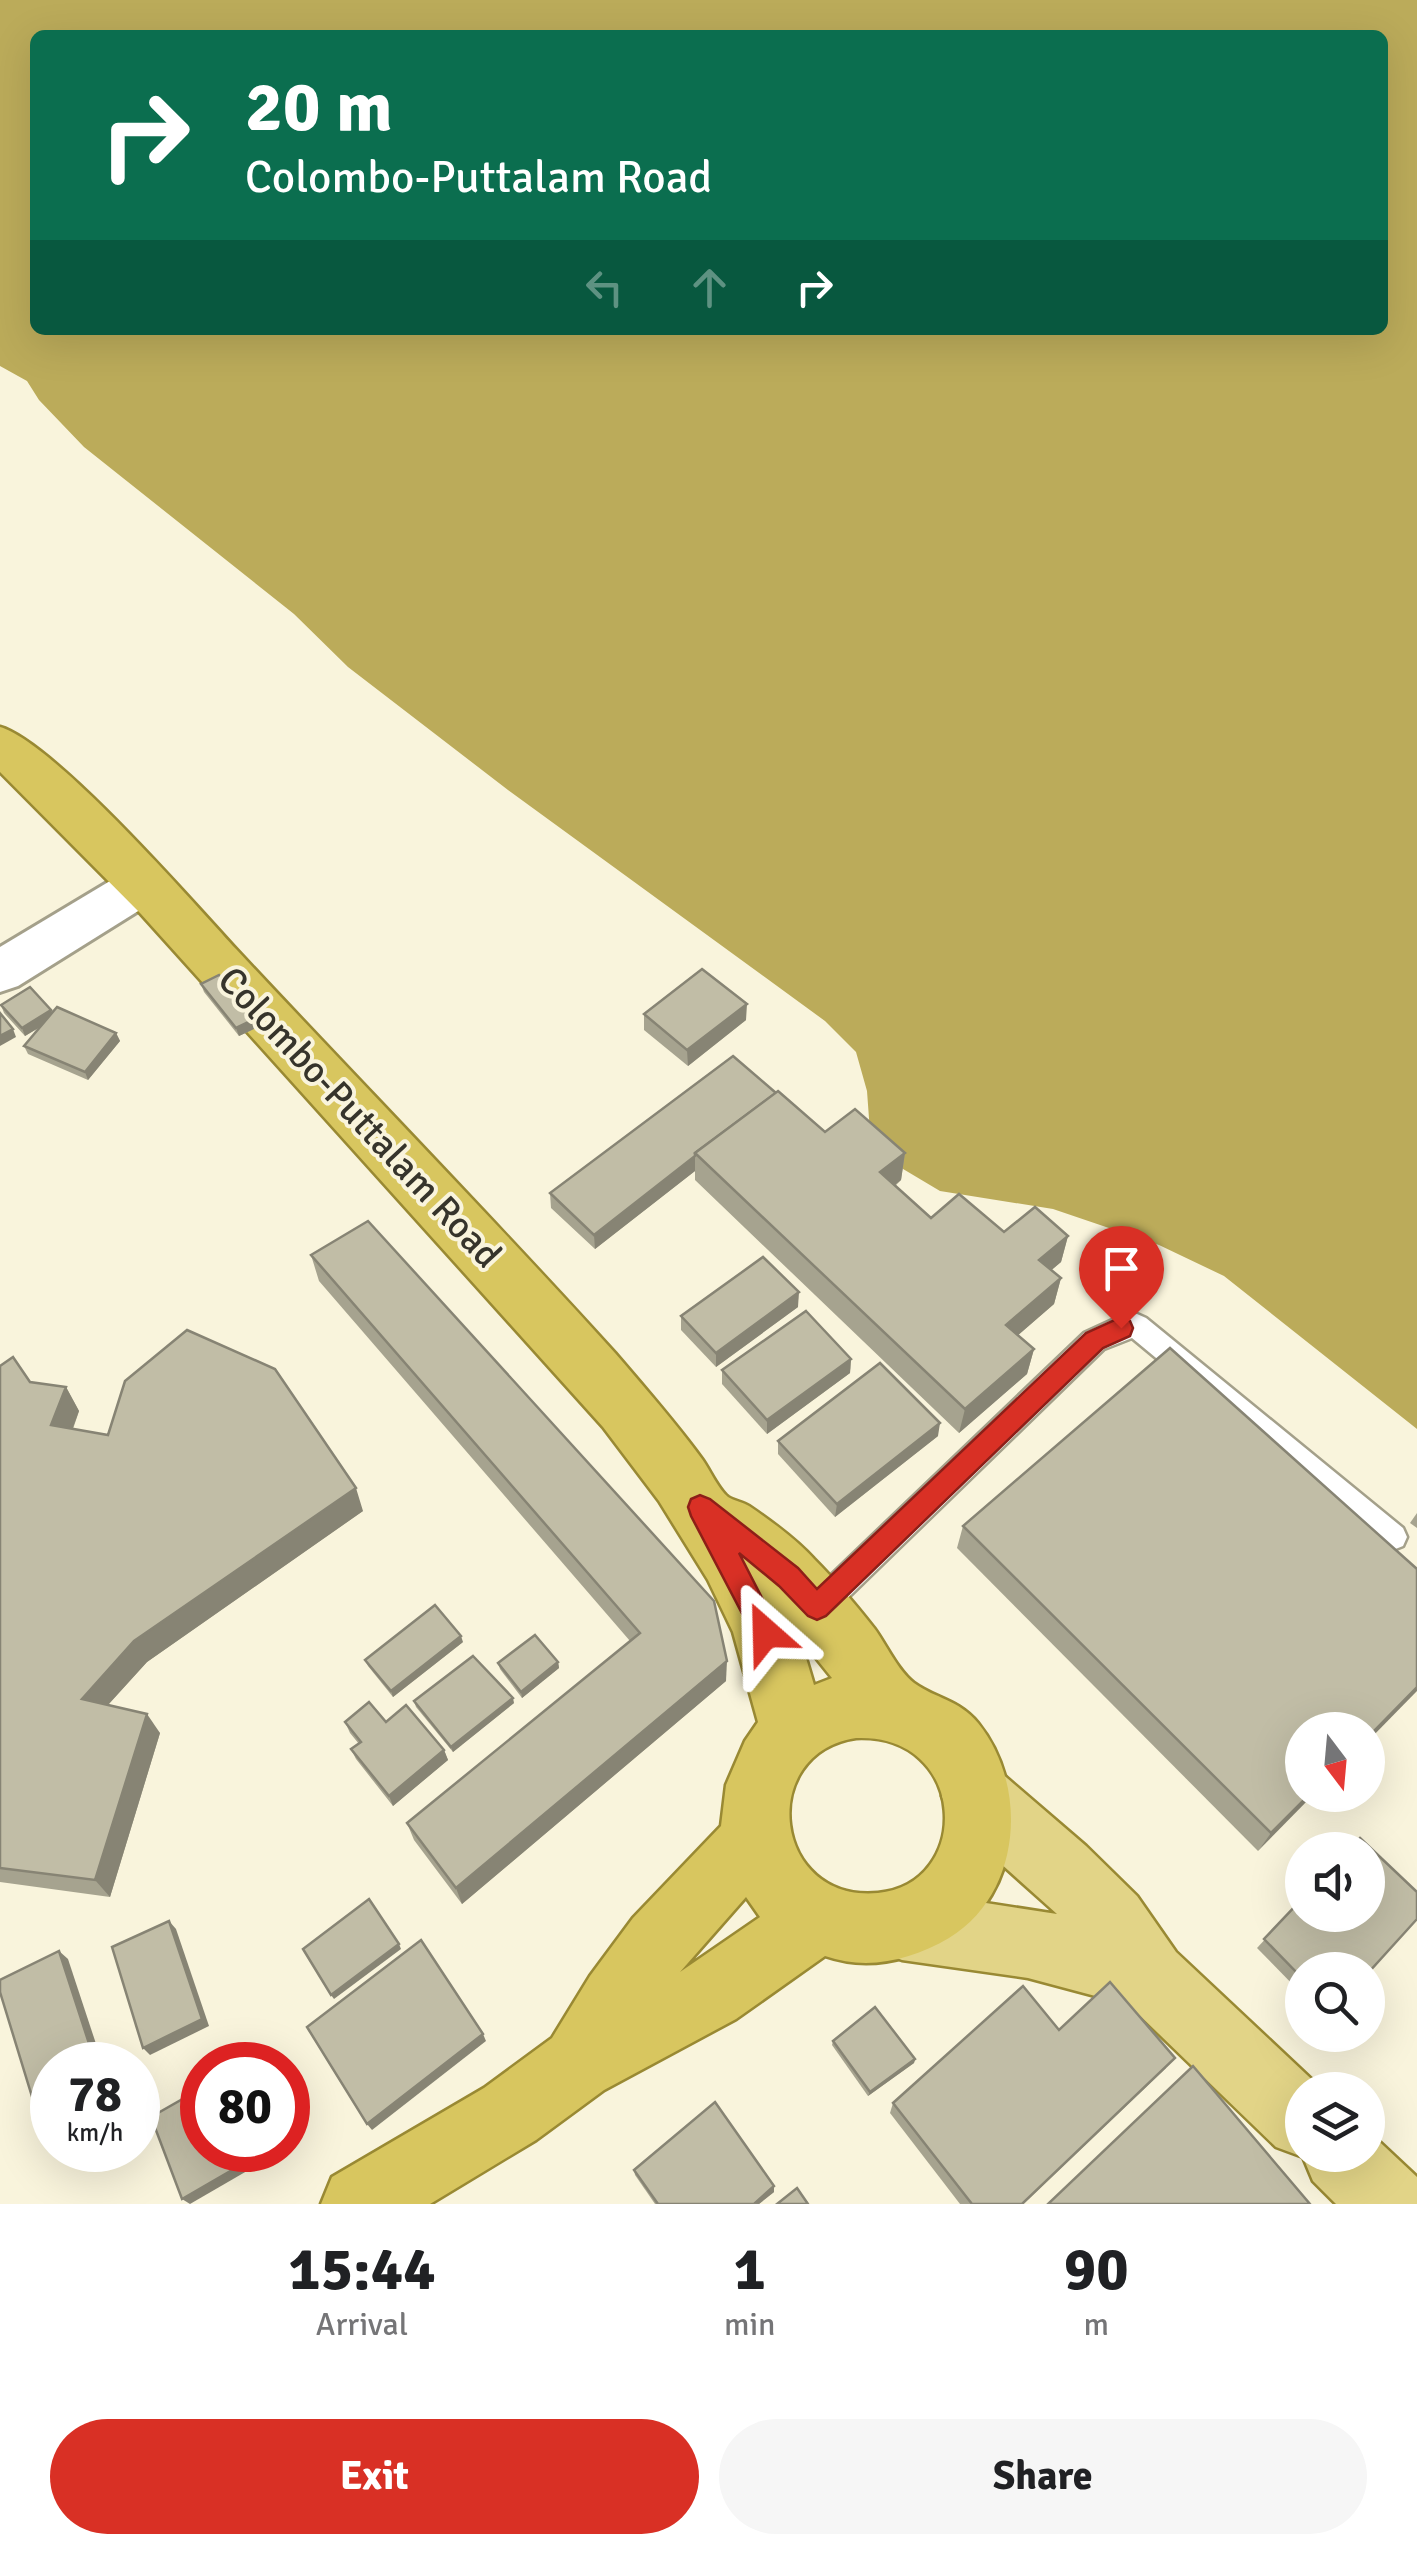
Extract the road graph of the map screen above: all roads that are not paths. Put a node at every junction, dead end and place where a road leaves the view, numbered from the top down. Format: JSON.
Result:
{"nodes":[{"id":1,"x":6,"y":758,"type":"edge"},
{"id":2,"x":142,"y":885,"type":"junction"},
{"id":3,"x":0,"y":972,"type":"edge"},
{"id":4,"x":700,"y":1507,"type":"junction"},
{"id":5,"x":1393,"y":1537,"type":"dead end"},
{"id":6,"x":817,"y":1608,"type":"junction"},
{"id":7,"x":892,"y":1708,"type":"junction"},
{"id":8,"x":793,"y":1730,"type":"junction"},
{"id":9,"x":976,"y":1796,"type":"junction"},
{"id":10,"x":758,"y":1839,"type":"junction"},
{"id":11,"x":819,"y":1918,"type":"junction"},
{"id":12,"x":902,"y":1926,"type":"junction"},
{"id":13,"x":1151,"y":1977,"type":"junction"},
{"id":14,"x":578,"y":2064,"type":"junction"},
{"id":15,"x":1285,"y":2104,"type":"edge"},
{"id":16,"x":1357,"y":2172,"type":"edge"},
{"id":17,"x":358,"y":2204,"type":"edge"},
{"id":18,"x":1390,"y":2204,"type":"edge"}],
"edges":[{"from":1,"to":2,"type":"highway","name":"Colombo-Puttalam Road"},
{"from":2,"to":3,"type":"street"},
{"from":2,"to":4,"type":"highway","name":"Colombo-Puttalam Road"},
{"from":4,"to":6,"type":"highway","name":"Colombo-Puttalam Road"},
{"from":4,"to":8,"type":"highway","name":"Colombo-Puttalam Road"},
{"from":5,"to":6,"type":"lane"},
{"from":6,"to":7,"type":"highway","name":"Colombo-Puttalam Road"},
{"from":7,"to":8,"type":"highway"},
{"from":7,"to":9,"type":"highway"},
{"from":8,"to":10,"type":"highway"},
{"from":9,"to":12,"type":"highway"},
{"from":9,"to":13,"type":"main road"},
{"from":10,"to":11,"type":"highway"},
{"from":10,"to":14,"type":"highway"},
{"from":11,"to":12,"type":"highway"},
{"from":11,"to":14,"type":"highway"},
{"from":12,"to":13,"type":"main road"},
{"from":13,"to":15,"type":"main road"},
{"from":14,"to":17,"type":"highway"},
{"from":16,"to":18,"type":"main road"}]}
